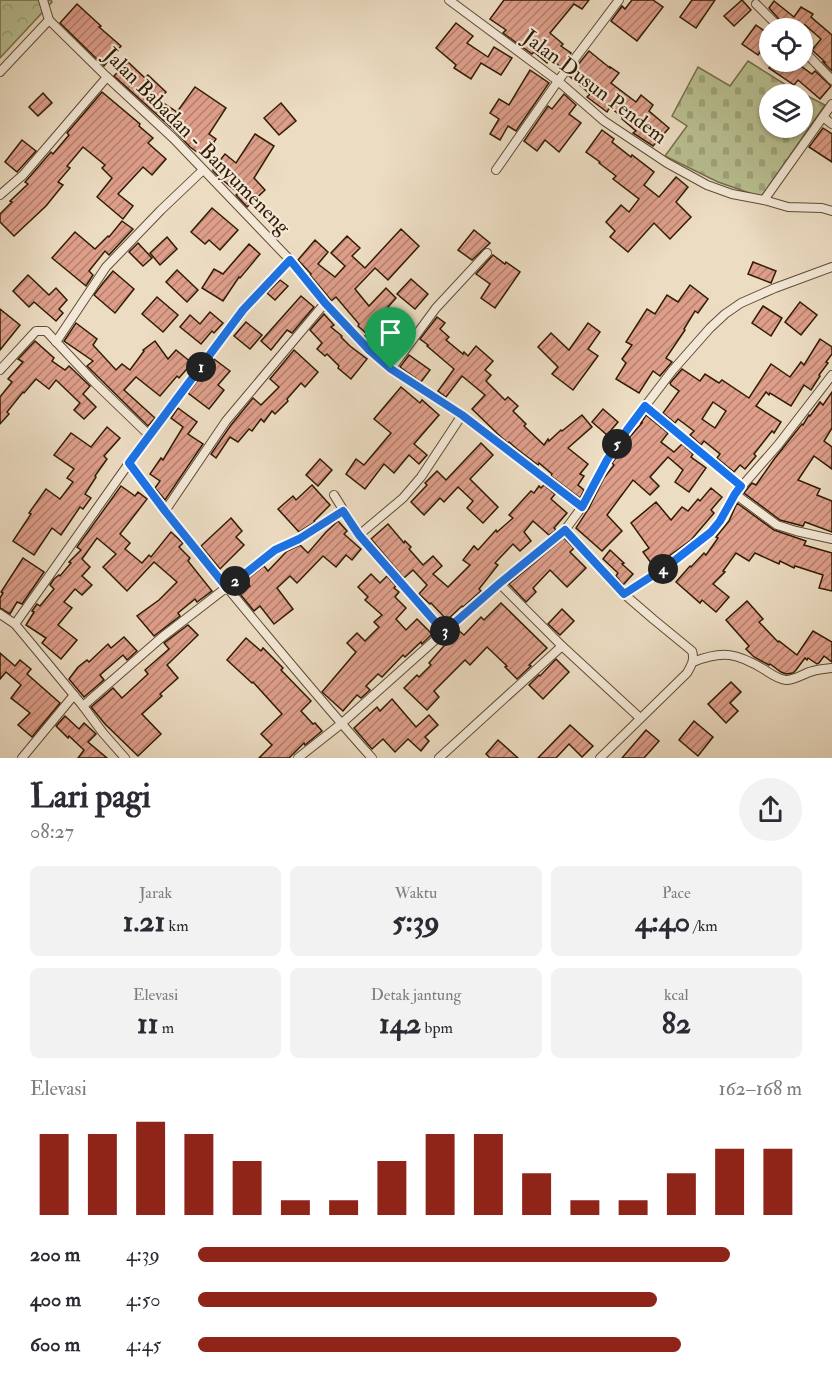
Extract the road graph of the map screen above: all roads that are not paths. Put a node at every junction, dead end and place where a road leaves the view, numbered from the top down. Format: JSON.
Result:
{"nodes":[{"id":1,"x":43,"y":0,"type":"edge"},
{"id":2,"x":449,"y":0,"type":"edge"},
{"id":3,"x":619,"y":0,"type":"edge"},
{"id":4,"x":756,"y":4,"type":"dead end"},
{"id":5,"x":770,"y":18,"type":"edge"},
{"id":6,"x":49,"y":20,"type":"junction"},
{"id":7,"x":813,"y":61,"type":"edge"},
{"id":8,"x":0,"y":72,"type":"edge"},
{"id":9,"x":107,"y":77,"type":"junction"},
{"id":10,"x":832,"y":80,"type":"edge"},
{"id":11,"x":558,"y":81,"type":"junction"},
{"id":12,"x":832,"y":104,"type":"edge"},
{"id":13,"x":823,"y":117,"type":"junction"},
{"id":14,"x":832,"y":124,"type":"edge"},
{"id":15,"x":203,"y":170,"type":"junction"},
{"id":16,"x":496,"y":170,"type":"dead end"},
{"id":17,"x":0,"y":195,"type":"edge"},
{"id":18,"x":764,"y":200,"type":"junction"},
{"id":19,"x":832,"y":211,"type":"edge"},
{"id":20,"x":487,"y":253,"type":"dead end"},
{"id":21,"x":290,"y":260,"type":"junction"},
{"id":22,"x":832,"y":267,"type":"edge"},
{"id":23,"x":325,"y":303,"type":"junction"},
{"id":24,"x":56,"y":342,"type":"junction"},
{"id":25,"x":0,"y":369,"type":"edge"},
{"id":26,"x":391,"y":369,"type":"junction"},
{"id":27,"x":832,"y":375,"type":"edge"},
{"id":28,"x":645,"y":406,"type":"junction"},
{"id":29,"x":462,"y":415,"type":"junction"},
{"id":30,"x":149,"y":435,"type":"junction"},
{"id":31,"x":129,"y":463,"type":"junction"},
{"id":32,"x":741,"y":486,"type":"junction"},
{"id":33,"x":735,"y":494,"type":"junction"},
{"id":34,"x":334,"y":495,"type":"dead end"},
{"id":35,"x":582,"y":507,"type":"junction"},
{"id":36,"x":165,"y":511,"type":"junction"},
{"id":37,"x":343,"y":511,"type":"junction"},
{"id":38,"x":565,"y":530,"type":"junction"},
{"id":39,"x":359,"y":535,"type":"junction"},
{"id":40,"x":832,"y":540,"type":"edge"},
{"id":41,"x":500,"y":583,"type":"junction"},
{"id":42,"x":227,"y":588,"type":"junction"},
{"id":43,"x":624,"y":594,"type":"junction"},
{"id":44,"x":0,"y":614,"type":"edge"},
{"id":45,"x":15,"y":624,"type":"junction"},
{"id":46,"x":444,"y":632,"type":"junction"},
{"id":47,"x":562,"y":646,"type":"junction"},
{"id":48,"x":693,"y":662,"type":"junction"},
{"id":49,"x":832,"y":668,"type":"edge"},
{"id":50,"x":74,"y":695,"type":"junction"},
{"id":51,"x":83,"y":705,"type":"junction"},
{"id":52,"x":640,"y":718,"type":"junction"},
{"id":53,"x":341,"y":724,"type":"junction"},
{"id":54,"x":22,"y":758,"type":"edge"},
{"id":55,"x":125,"y":758,"type":"edge"},
{"id":56,"x":298,"y":758,"type":"edge"},
{"id":57,"x":372,"y":758,"type":"edge"},
{"id":58,"x":439,"y":758,"type":"edge"},
{"id":59,"x":600,"y":758,"type":"edge"}],
"edges":[{"from":1,"to":6,"type":"street","name":"Jalan Babadan - Banyumeneng"},
{"from":2,"to":11,"type":"street","name":"Jalan Dusun Pendem"},
{"from":3,"to":11,"type":"street"},
{"from":4,"to":5,"type":"street"},
{"from":6,"to":8,"type":"street"},
{"from":6,"to":9,"type":"street","name":"Jalan Babadan - Banyumeneng"},
{"from":7,"to":10,"type":"street"},
{"from":9,"to":15,"type":"street","name":"Jalan Babadan - Banyumeneng"},
{"from":9,"to":17,"type":"street"},
{"from":11,"to":16,"type":"street"},
{"from":11,"to":18,"type":"street","name":"Jalan Dusun Pendem"},
{"from":12,"to":13,"type":"street"},
{"from":13,"to":14,"type":"street"},
{"from":13,"to":18,"type":"street"},
{"from":15,"to":21,"type":"street","name":"Jalan Babadan - Banyumeneng"},
{"from":15,"to":24,"type":"street"},
{"from":18,"to":19,"type":"street","name":"Jalan Dusun Pendem"},
{"from":20,"to":26,"type":"street"},
{"from":21,"to":23,"type":"street","name":"Jalan Babadan - Banyumeneng"},
{"from":21,"to":30,"type":"street"},
{"from":22,"to":28,"type":"street"},
{"from":23,"to":26,"type":"street","name":"Jalan Babadan - Banyumeneng"},
{"from":23,"to":36,"type":"street"},
{"from":24,"to":25,"type":"street"},
{"from":24,"to":30,"type":"street"},
{"from":26,"to":29,"type":"street","name":"Jalan Babadan - Banyumeneng"},
{"from":27,"to":32,"type":"street"},
{"from":28,"to":32,"type":"street"},
{"from":28,"to":35,"type":"street"},
{"from":29,"to":35,"type":"street","name":"Jalan Babadan - Banyumeneng"},
{"from":29,"to":39,"type":"street"},
{"from":30,"to":31,"type":"street"},
{"from":31,"to":36,"type":"street"},
{"from":31,"to":45,"type":"street"},
{"from":32,"to":33,"type":"street"},
{"from":33,"to":40,"type":"street"},
{"from":33,"to":43,"type":"street"},
{"from":34,"to":37,"type":"street"},
{"from":35,"to":38,"type":"street"},
{"from":36,"to":42,"type":"street"},
{"from":37,"to":39,"type":"street"},
{"from":37,"to":42,"type":"street"},
{"from":38,"to":41,"type":"street"},
{"from":38,"to":43,"type":"street"},
{"from":39,"to":46,"type":"street"},
{"from":41,"to":46,"type":"street"},
{"from":41,"to":47,"type":"street"},
{"from":42,"to":51,"type":"street"},
{"from":42,"to":53,"type":"street"},
{"from":43,"to":48,"type":"street"},
{"from":44,"to":45,"type":"street"},
{"from":45,"to":50,"type":"street"},
{"from":46,"to":53,"type":"street"},
{"from":47,"to":52,"type":"street"},
{"from":47,"to":58,"type":"street"},
{"from":48,"to":49,"type":"street"},
{"from":48,"to":52,"type":"street"},
{"from":50,"to":51,"type":"street"},
{"from":50,"to":54,"type":"street"},
{"from":51,"to":55,"type":"street"},
{"from":52,"to":59,"type":"street"},
{"from":53,"to":56,"type":"street"},
{"from":53,"to":57,"type":"street"}]}
